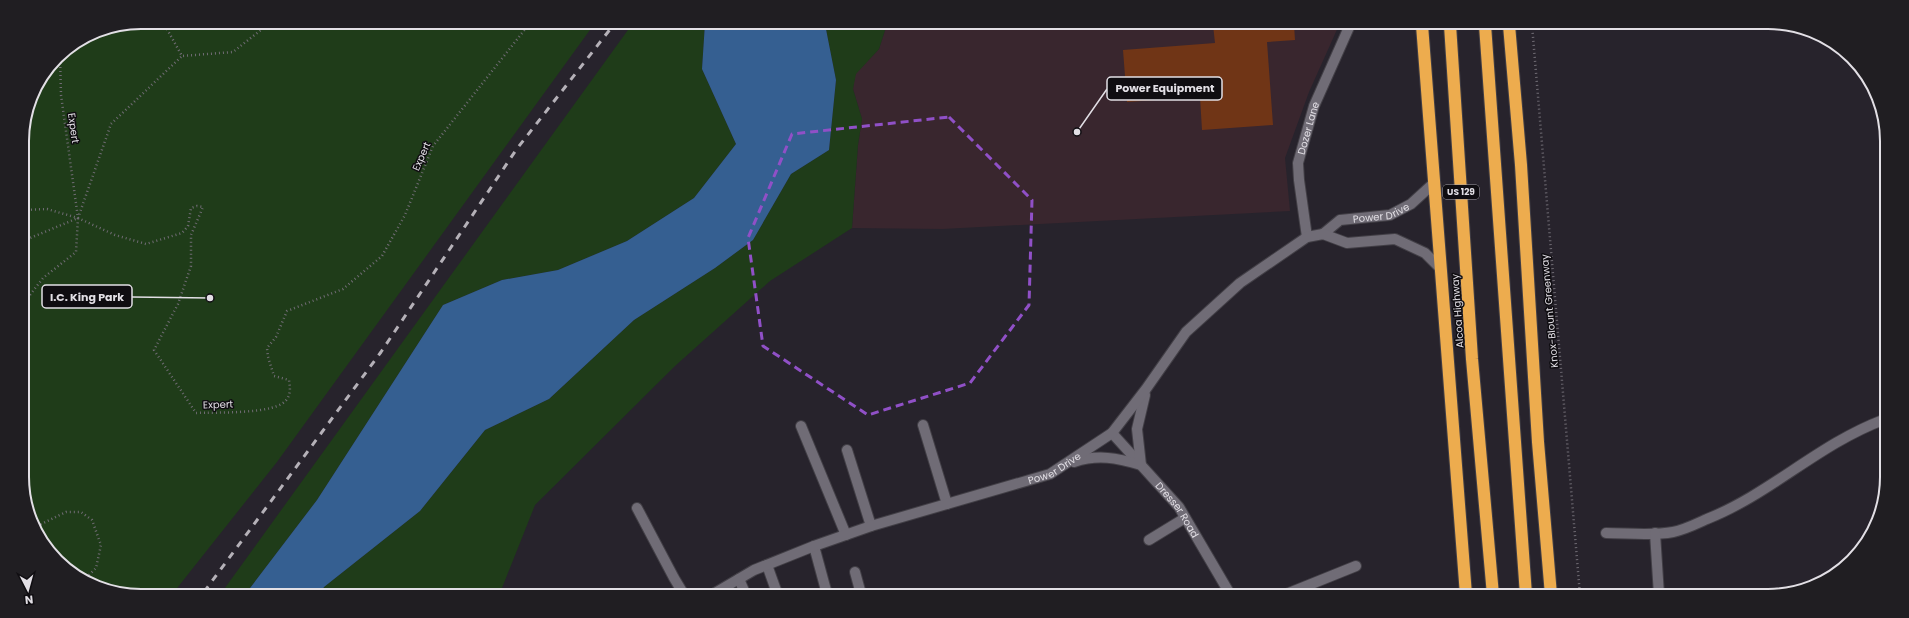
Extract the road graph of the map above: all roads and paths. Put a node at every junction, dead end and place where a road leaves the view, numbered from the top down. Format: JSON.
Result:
{"nodes":[{"id":1,"x":166,"y":29,"type":"edge"},
{"id":2,"x":263,"y":29,"type":"edge"},
{"id":3,"x":525,"y":29,"type":"edge"},
{"id":4,"x":1348,"y":29,"type":"edge"},
{"id":5,"x":1422,"y":29,"type":"edge"},
{"id":6,"x":1450,"y":29,"type":"edge"},
{"id":7,"x":1485,"y":29,"type":"edge"},
{"id":8,"x":1509,"y":29,"type":"edge"},
{"id":9,"x":1532,"y":29,"type":"edge"},
{"id":10,"x":182,"y":56,"type":"junction"},
{"id":11,"x":60,"y":64,"type":"edge"},
{"id":12,"x":1434,"y":183,"type":"junction"},
{"id":13,"x":29,"y":210,"type":"edge"},
{"id":14,"x":78,"y":218,"type":"junction"},
{"id":15,"x":1323,"y":234,"type":"junction"},
{"id":16,"x":1307,"y":237,"type":"junction"},
{"id":17,"x":29,"y":238,"type":"edge"},
{"id":18,"x":1441,"y":269,"type":"junction"},
{"id":19,"x":29,"y":296,"type":"edge"},
{"id":20,"x":1146,"y":389,"type":"junction"},
{"id":21,"x":1880,"y":421,"type":"edge"},
{"id":22,"x":923,"y":424,"type":"dead end"},
{"id":23,"x":801,"y":426,"type":"dead end"},
{"id":24,"x":1112,"y":433,"type":"junction"},
{"id":25,"x":847,"y":450,"type":"dead end"},
{"id":26,"x":1141,"y":465,"type":"junction"},
{"id":27,"x":1061,"y":467,"type":"junction"},
{"id":28,"x":947,"y":504,"type":"junction"},
{"id":29,"x":638,"y":508,"type":"dead end"},
{"id":30,"x":1186,"y":518,"type":"junction"},
{"id":31,"x":40,"y":525,"type":"edge"},
{"id":32,"x":871,"y":526,"type":"junction"},
{"id":33,"x":1606,"y":533,"type":"dead end"},
{"id":34,"x":1655,"y":533,"type":"junction"},
{"id":35,"x":846,"y":535,"type":"junction"},
{"id":36,"x":1149,"y":540,"type":"dead end"},
{"id":37,"x":814,"y":546,"type":"junction"},
{"id":38,"x":767,"y":565,"type":"junction"},
{"id":39,"x":1356,"y":566,"type":"dead end"},
{"id":40,"x":855,"y":572,"type":"dead end"},
{"id":41,"x":88,"y":576,"type":"edge"},
{"id":42,"x":739,"y":579,"type":"junction"},
{"id":43,"x":681,"y":589,"type":"edge"},
{"id":44,"x":722,"y":589,"type":"edge"},
{"id":45,"x":743,"y":589,"type":"edge"},
{"id":46,"x":776,"y":589,"type":"edge"},
{"id":47,"x":826,"y":589,"type":"edge"},
{"id":48,"x":860,"y":589,"type":"edge"},
{"id":49,"x":1227,"y":589,"type":"edge"},
{"id":50,"x":1299,"y":589,"type":"edge"},
{"id":51,"x":1466,"y":589,"type":"edge"},
{"id":52,"x":1492,"y":589,"type":"edge"},
{"id":53,"x":1526,"y":589,"type":"edge"},
{"id":54,"x":1550,"y":589,"type":"edge"},
{"id":55,"x":1579,"y":589,"type":"edge"},
{"id":56,"x":1659,"y":589,"type":"edge"}],
"edges":[{"from":1,"to":10,"type":"path"},
{"from":2,"to":10,"type":"path"},
{"from":3,"to":14,"type":"path","name":"Expert"},
{"from":4,"to":16,"type":"street","name":"Dozer Lane"},
{"from":5,"to":12,"type":"highway"},
{"from":6,"to":52,"type":"highway","name":"Alcoa Highway","number":"US 129"},
{"from":7,"to":53,"type":"highway"},
{"from":8,"to":54,"type":"highway"},
{"from":9,"to":55,"type":"path","name":"Knox-Blount Greenway"},
{"from":10,"to":14,"type":"path"},
{"from":11,"to":14,"type":"path","name":"Expert"},
{"from":12,"to":15,"type":"street","name":"Power Drive"},
{"from":12,"to":18,"type":"highway"},
{"from":13,"to":14,"type":"path"},
{"from":14,"to":17,"type":"path"},
{"from":14,"to":19,"type":"path"},
{"from":15,"to":16,"type":"street","name":"Power Drive"},
{"from":15,"to":18,"type":"street"},
{"from":16,"to":20,"type":"street","name":"Power Drive"},
{"from":18,"to":51,"type":"highway"},
{"from":20,"to":24,"type":"street","name":"Power Drive"},
{"from":20,"to":26,"type":"street"},
{"from":21,"to":34,"type":"street"},
{"from":22,"to":28,"type":"street"},
{"from":23,"to":35,"type":"street"},
{"from":24,"to":26,"type":"street","name":"Dresser Road"},
{"from":24,"to":27,"type":"street","name":"Power Drive"},
{"from":25,"to":32,"type":"street"},
{"from":26,"to":27,"type":"street"},
{"from":26,"to":30,"type":"street","name":"Dresser Road"},
{"from":27,"to":28,"type":"street","name":"Power Drive"},
{"from":28,"to":32,"type":"street","name":"Power Drive"},
{"from":29,"to":43,"type":"street"},
{"from":30,"to":36,"type":"street"},
{"from":30,"to":49,"type":"street","name":"Dresser Road"},
{"from":31,"to":41,"type":"path"},
{"from":32,"to":35,"type":"street","name":"Power Drive"},
{"from":33,"to":34,"type":"street"},
{"from":34,"to":56,"type":"street"},
{"from":35,"to":37,"type":"street","name":"Power Drive"},
{"from":37,"to":38,"type":"street","name":"Power Drive"},
{"from":37,"to":47,"type":"street"},
{"from":38,"to":42,"type":"street","name":"Power Drive"},
{"from":38,"to":46,"type":"street"},
{"from":39,"to":50,"type":"street"},
{"from":40,"to":48,"type":"street"},
{"from":42,"to":44,"type":"street","name":"Power Drive"},
{"from":42,"to":45,"type":"street"}]}
